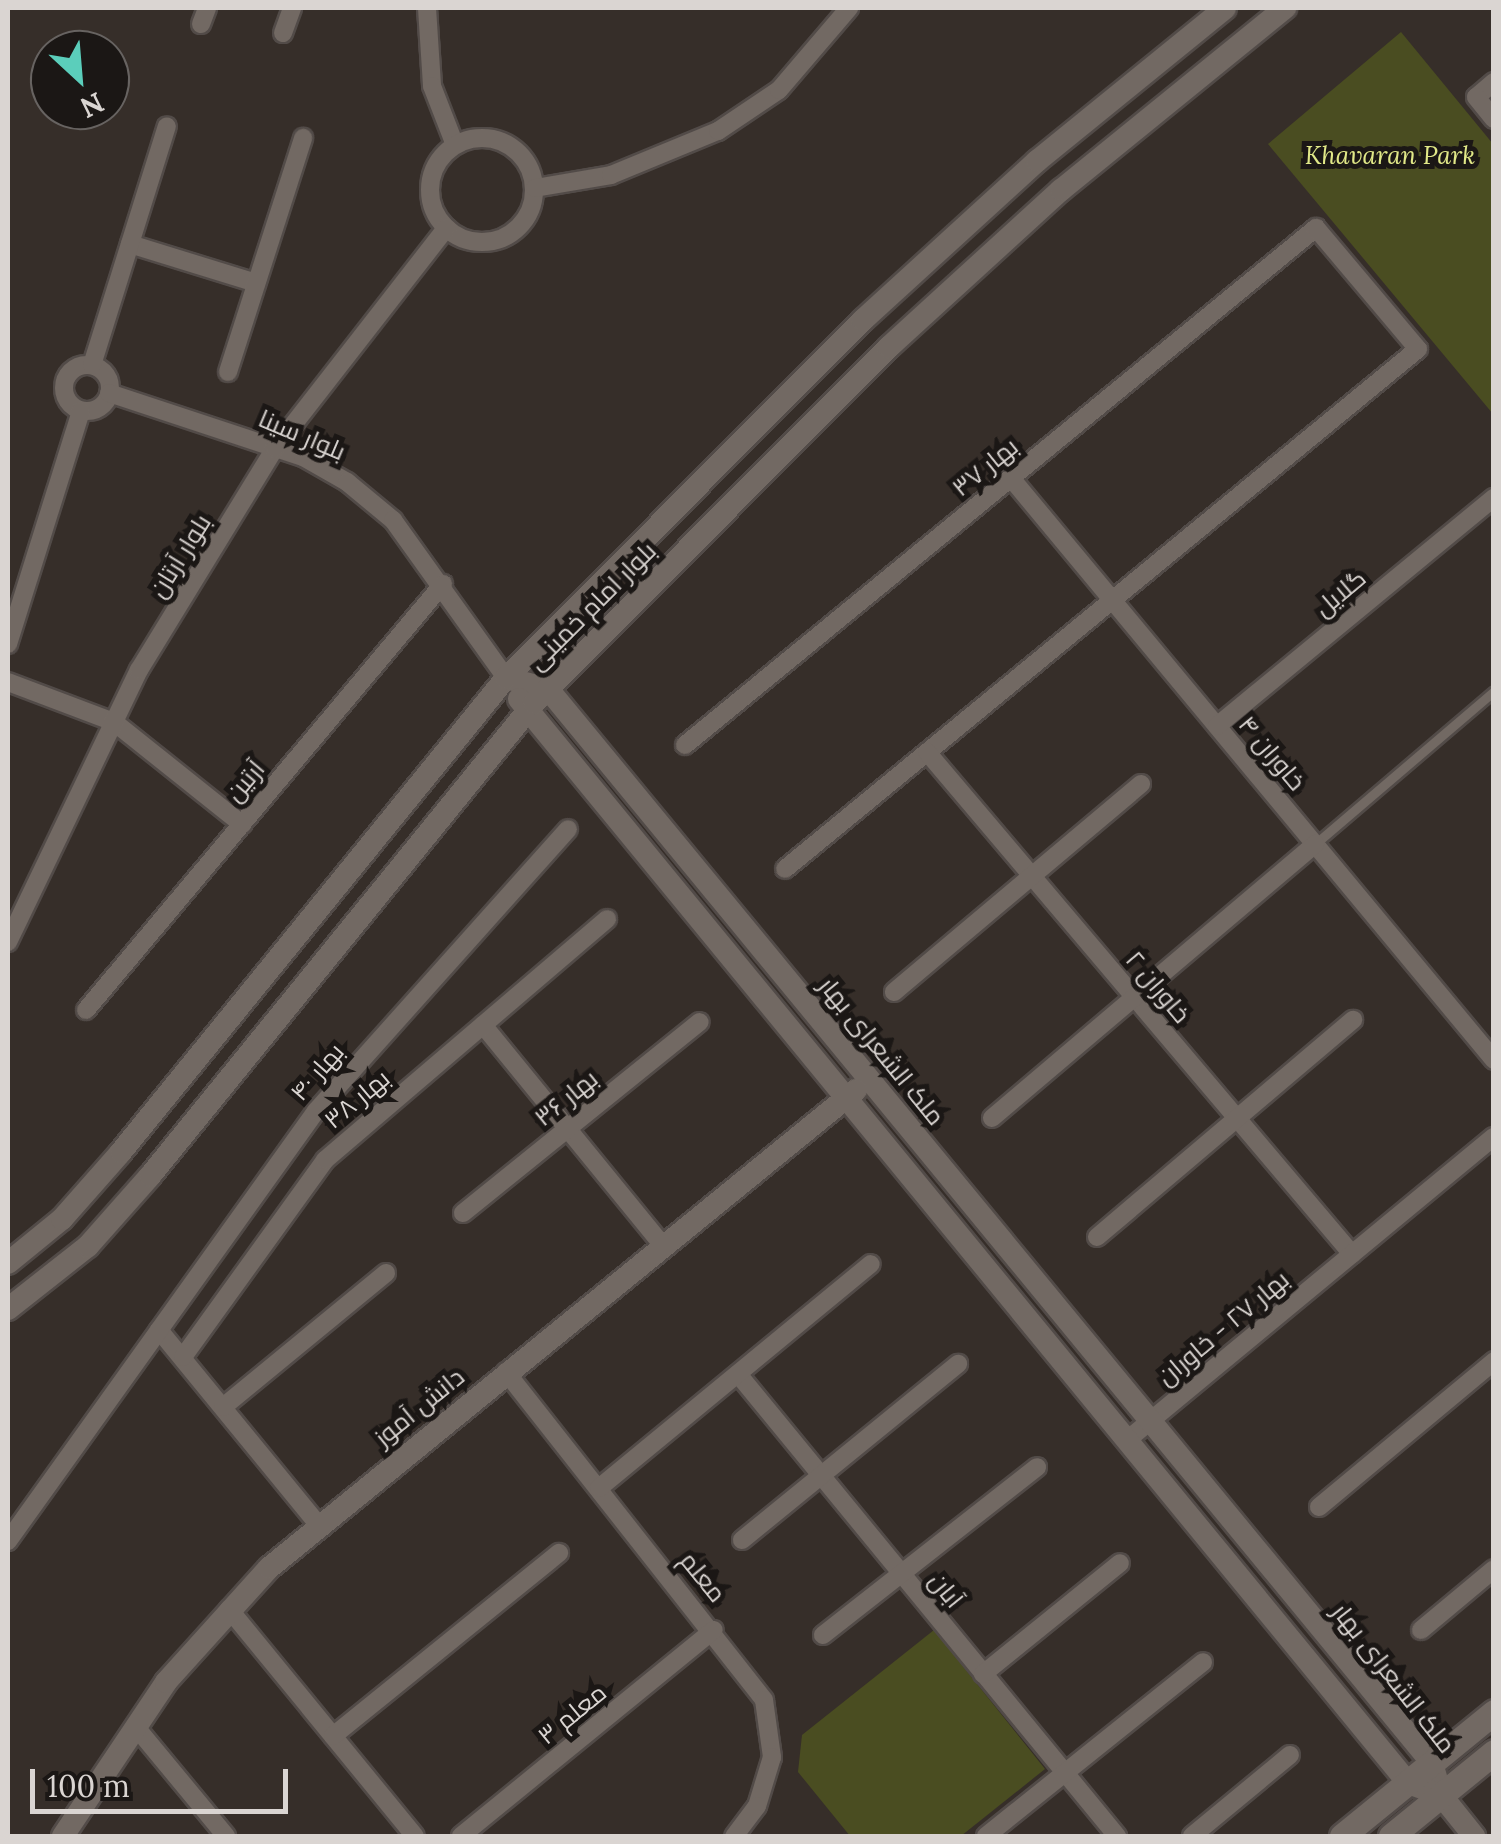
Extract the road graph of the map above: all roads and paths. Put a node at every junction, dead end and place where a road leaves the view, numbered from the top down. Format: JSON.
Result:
{"nodes":[{"id":1,"x":292,"y":8,"type":"edge"},
{"id":2,"x":427,"y":8,"type":"edge"},
{"id":3,"x":849,"y":8,"type":"edge"},
{"id":4,"x":1225,"y":8,"type":"edge"},
{"id":5,"x":1285,"y":8,"type":"edge"},
{"id":6,"x":284,"y":34,"type":"dead end"},
{"id":7,"x":1494,"y":82,"type":"edge"},
{"id":8,"x":1494,"y":119,"type":"edge"},
{"id":9,"x":168,"y":126,"type":"dead end"},
{"id":10,"x":303,"y":138,"type":"dead end"},
{"id":11,"x":455,"y":145,"type":"junction"},
{"id":12,"x":535,"y":188,"type":"junction"},
{"id":13,"x":446,"y":228,"type":"junction"},
{"id":14,"x":130,"y":244,"type":"junction"},
{"id":15,"x":256,"y":283,"type":"junction"},
{"id":16,"x":92,"y":366,"type":"junction"},
{"id":17,"x":228,"y":372,"type":"dead end"},
{"id":18,"x":109,"y":394,"type":"junction"},
{"id":19,"x":82,"y":411,"type":"junction"},
{"id":20,"x":276,"y":448,"type":"junction"},
{"id":21,"x":1012,"y":478,"type":"junction"},
{"id":22,"x":1494,"y":498,"type":"edge"},
{"id":23,"x":443,"y":584,"type":"junction"},
{"id":24,"x":1112,"y":600,"type":"junction"},
{"id":25,"x":8,"y":644,"type":"edge"},
{"id":26,"x":506,"y":678,"type":"junction"},
{"id":27,"x":8,"y":682,"type":"edge"},
{"id":28,"x":548,"y":689,"type":"junction"},
{"id":29,"x":1494,"y":691,"type":"edge"},
{"id":30,"x":526,"y":711,"type":"junction"},
{"id":31,"x":114,"y":722,"type":"junction"},
{"id":32,"x":1217,"y":726,"type":"junction"},
{"id":33,"x":685,"y":745,"type":"dead end"},
{"id":34,"x":927,"y":752,"type":"junction"},
{"id":35,"x":1141,"y":784,"type":"dead end"},
{"id":36,"x":242,"y":824,"type":"junction"},
{"id":37,"x":568,"y":829,"type":"dead end"},
{"id":38,"x":1315,"y":844,"type":"junction"},
{"id":39,"x":784,"y":869,"type":"dead end"},
{"id":40,"x":1032,"y":876,"type":"junction"},
{"id":41,"x":607,"y":919,"type":"dead end"},
{"id":42,"x":8,"y":942,"type":"edge"},
{"id":43,"x":894,"y":992,"type":"dead end"},
{"id":44,"x":1135,"y":998,"type":"junction"},
{"id":45,"x":86,"y":1010,"type":"dead end"},
{"id":46,"x":1354,"y":1020,"type":"dead end"},
{"id":47,"x":700,"y":1022,"type":"dead end"},
{"id":48,"x":483,"y":1025,"type":"junction"},
{"id":49,"x":1494,"y":1060,"type":"edge"},
{"id":50,"x":870,"y":1079,"type":"junction"},
{"id":51,"x":846,"y":1099,"type":"junction"},
{"id":52,"x":992,"y":1118,"type":"dead end"},
{"id":53,"x":1237,"y":1119,"type":"junction"},
{"id":54,"x":568,"y":1129,"type":"junction"},
{"id":55,"x":1494,"y":1137,"type":"edge"},
{"id":56,"x":295,"y":1138,"type":"junction"},
{"id":57,"x":325,"y":1160,"type":"junction"},
{"id":58,"x":464,"y":1213,"type":"dead end"},
{"id":59,"x":224,"y":1234,"type":"junction"},
{"id":60,"x":1097,"y":1237,"type":"dead end"},
{"id":61,"x":663,"y":1246,"type":"junction"},
{"id":62,"x":1352,"y":1254,"type":"junction"},
{"id":63,"x":254,"y":1256,"type":"junction"},
{"id":64,"x":8,"y":1263,"type":"edge"},
{"id":65,"x":872,"y":1264,"type":"dead end"},
{"id":66,"x":386,"y":1273,"type":"dead end"},
{"id":67,"x":8,"y":1310,"type":"edge"},
{"id":68,"x":159,"y":1330,"type":"junction"},
{"id":69,"x":183,"y":1357,"type":"junction"},
{"id":70,"x":1494,"y":1362,"type":"edge"},
{"id":71,"x":958,"y":1364,"type":"dead end"},
{"id":72,"x":506,"y":1372,"type":"junction"},
{"id":73,"x":738,"y":1374,"type":"junction"},
{"id":74,"x":224,"y":1407,"type":"junction"},
{"id":75,"x":1150,"y":1421,"type":"junction"},
{"id":76,"x":1126,"y":1440,"type":"junction"},
{"id":77,"x":1036,"y":1467,"type":"dead end"},
{"id":78,"x":821,"y":1476,"type":"junction"},
{"id":79,"x":599,"y":1488,"type":"junction"},
{"id":80,"x":1318,"y":1507,"type":"dead end"},
{"id":81,"x":318,"y":1524,"type":"junction"},
{"id":82,"x":742,"y":1540,"type":"dead end"},
{"id":83,"x":8,"y":1541,"type":"edge"},
{"id":84,"x":559,"y":1553,"type":"dead end"},
{"id":85,"x":1120,"y":1564,"type":"dead end"},
{"id":86,"x":1494,"y":1569,"type":"edge"},
{"id":87,"x":901,"y":1574,"type":"junction"},
{"id":88,"x":228,"y":1609,"type":"junction"},
{"id":89,"x":714,"y":1630,"type":"junction"},
{"id":90,"x":1421,"y":1630,"type":"dead end"},
{"id":91,"x":824,"y":1635,"type":"dead end"},
{"id":92,"x":1203,"y":1662,"type":"dead end"},
{"id":93,"x":983,"y":1674,"type":"junction"},
{"id":94,"x":1494,"y":1712,"type":"edge"},
{"id":95,"x":135,"y":1726,"type":"junction"},
{"id":96,"x":333,"y":1736,"type":"junction"},
{"id":97,"x":1494,"y":1752,"type":"edge"},
{"id":98,"x":1290,"y":1755,"type":"dead end"},
{"id":99,"x":1432,"y":1763,"type":"junction"},
{"id":100,"x":1065,"y":1773,"type":"junction"},
{"id":101,"x":1408,"y":1782,"type":"junction"},
{"id":102,"x":1441,"y":1795,"type":"junction"},
{"id":103,"x":64,"y":1836,"type":"edge"},
{"id":104,"x":226,"y":1836,"type":"edge"},
{"id":105,"x":415,"y":1836,"type":"edge"},
{"id":106,"x":461,"y":1836,"type":"edge"},
{"id":107,"x":734,"y":1836,"type":"edge"},
{"id":108,"x":986,"y":1836,"type":"edge"},
{"id":109,"x":1117,"y":1836,"type":"edge"},
{"id":110,"x":1192,"y":1836,"type":"edge"},
{"id":111,"x":1342,"y":1836,"type":"edge"},
{"id":112,"x":1391,"y":1836,"type":"edge"},
{"id":113,"x":1474,"y":1836,"type":"edge"}],
"edges":[{"from":1,"to":6,"type":"street"},
{"from":2,"to":11,"type":"street"},
{"from":3,"to":12,"type":"street"},
{"from":4,"to":26,"type":"street","name":"بلوار امام خمینی"},
{"from":5,"to":28,"type":"street","name":"بلوار امام خمینی"},
{"from":7,"to":8,"type":"street"},
{"from":9,"to":14,"type":"street"},
{"from":10,"to":15,"type":"street"},
{"from":11,"to":12,"type":"street"},
{"from":11,"to":13,"type":"street"},
{"from":12,"to":13,"type":"street"},
{"from":13,"to":20,"type":"street","name":"بلوار آرتان"},
{"from":14,"to":15,"type":"street"},
{"from":14,"to":16,"type":"street"},
{"from":15,"to":17,"type":"street"},
{"from":16,"to":18,"type":"street"},
{"from":16,"to":19,"type":"street"},
{"from":18,"to":19,"type":"street"},
{"from":18,"to":20,"type":"street","name":"بلوار سینا"},
{"from":19,"to":25,"type":"street"},
{"from":20,"to":23,"type":"street","name":"بلوار سینا"},
{"from":20,"to":31,"type":"street","name":"بلوار آرتان"},
{"from":21,"to":24,"type":"street","name":"خاوران ۴"},
{"from":21,"to":24,"type":"street","name":"بهار ۳۷"},
{"from":21,"to":33,"type":"street","name":"بهار ۳۷"},
{"from":22,"to":32,"type":"street","name":"گلایل"},
{"from":23,"to":26,"type":"street","name":"بلوار سینا"},
{"from":23,"to":36,"type":"street","name":"آرتین"},
{"from":24,"to":32,"type":"street","name":"خاوران ۴"},
{"from":24,"to":34,"type":"street"},
{"from":26,"to":28,"type":"street"},
{"from":26,"to":30,"type":"street","name":"ملک الشعرای بهار"},
{"from":26,"to":64,"type":"street","name":"بلوار امام خمینی"},
{"from":27,"to":31,"type":"street"},
{"from":28,"to":30,"type":"street","name":"بلوار امام خمینی"},
{"from":28,"to":50,"type":"street","name":"ملک الشعرای بهار"},
{"from":29,"to":38,"type":"lane"},
{"from":30,"to":51,"type":"street","name":"ملک الشعرای بهار"},
{"from":30,"to":67,"type":"street","name":"بلوار امام خمینی"},
{"from":31,"to":36,"type":"street"},
{"from":31,"to":42,"type":"street","name":"بلوار آرتان"},
{"from":32,"to":38,"type":"street","name":"خاوران ۴"},
{"from":34,"to":39,"type":"street"},
{"from":34,"to":40,"type":"street","name":"خاوران ۲"},
{"from":35,"to":40,"type":"street"},
{"from":36,"to":45,"type":"street","name":"آرتین"},
{"from":37,"to":56,"type":"street","name":"بهار ۴۰"},
{"from":38,"to":44,"type":"street"},
{"from":38,"to":49,"type":"street","name":"خاوران ۴"},
{"from":40,"to":43,"type":"street"},
{"from":40,"to":44,"type":"street","name":"خاوران ۲"},
{"from":41,"to":48,"type":"street","name":"بهار ۳۸"},
{"from":44,"to":52,"type":"street"},
{"from":44,"to":53,"type":"street","name":"خاوران ۲"},
{"from":46,"to":53,"type":"street"},
{"from":47,"to":54,"type":"street","name":"بهار ۳۶"},
{"from":48,"to":54,"type":"street"},
{"from":48,"to":57,"type":"street","name":"بهار ۳۸"},
{"from":50,"to":51,"type":"street","name":"دانش آموز"},
{"from":50,"to":75,"type":"street","name":"ملک الشعرای بهار"},
{"from":51,"to":61,"type":"street","name":"دانش آموز"},
{"from":51,"to":76,"type":"street","name":"ملک الشعرای بهار"},
{"from":53,"to":60,"type":"street"},
{"from":53,"to":62,"type":"street","name":"خاوران ۲"},
{"from":54,"to":58,"type":"street","name":"بهار ۳۶"},
{"from":54,"to":61,"type":"street"},
{"from":55,"to":62,"type":"street","name":"بهار ۲۷ - خاوران"},
{"from":56,"to":57,"type":"street"},
{"from":56,"to":59,"type":"street","name":"بهار ۴۰"},
{"from":57,"to":63,"type":"street","name":"بهار ۳۸"},
{"from":59,"to":63,"type":"street"},
{"from":59,"to":68,"type":"street","name":"بهار ۴۰"},
{"from":61,"to":72,"type":"street","name":"دانش آموز"},
{"from":62,"to":75,"type":"street","name":"بهار ۲۷ - خاوران"},
{"from":63,"to":69,"type":"street","name":"بهار ۳۸"},
{"from":65,"to":73,"type":"street"},
{"from":66,"to":74,"type":"street"},
{"from":68,"to":69,"type":"street"},
{"from":68,"to":83,"type":"street","name":"بهار ۴۰"},
{"from":69,"to":74,"type":"street"},
{"from":70,"to":80,"type":"street"},
{"from":71,"to":78,"type":"street"},
{"from":72,"to":79,"type":"street","name":"معلم"},
{"from":72,"to":81,"type":"street","name":"دانش آموز"},
{"from":73,"to":78,"type":"street","name":"آبان"},
{"from":73,"to":79,"type":"street"},
{"from":74,"to":81,"type":"street"},
{"from":75,"to":76,"type":"street","name":"بهار ۲۷ - خاوران"},
{"from":75,"to":99,"type":"street","name":"ملک الشعرای بهار"},
{"from":76,"to":101,"type":"street","name":"ملک الشعرای بهار"},
{"from":77,"to":87,"type":"street"},
{"from":78,"to":82,"type":"street"},
{"from":78,"to":87,"type":"street","name":"آبان"},
{"from":79,"to":89,"type":"street","name":"معلم"},
{"from":81,"to":88,"type":"street","name":"دانش آموز"},
{"from":84,"to":96,"type":"street"},
{"from":85,"to":93,"type":"street"},
{"from":86,"to":90,"type":"street"},
{"from":87,"to":91,"type":"street"},
{"from":87,"to":93,"type":"street","name":"آبان"},
{"from":88,"to":95,"type":"street","name":"دانش آموز"},
{"from":88,"to":96,"type":"street"},
{"from":89,"to":106,"type":"street","name":"معلم ۳"},
{"from":89,"to":107,"type":"street","name":"معلم"},
{"from":92,"to":100,"type":"street"},
{"from":93,"to":100,"type":"street","name":"آبان"},
{"from":94,"to":99,"type":"main road"},
{"from":95,"to":103,"type":"street","name":"دانش آموز"},
{"from":95,"to":104,"type":"street"},
{"from":96,"to":105,"type":"street"},
{"from":97,"to":102,"type":"main road"},
{"from":98,"to":110,"type":"street"},
{"from":99,"to":101,"type":"main road"},
{"from":99,"to":102,"type":"street","name":"ملک الشعرای بهار"},
{"from":100,"to":108,"type":"street"},
{"from":100,"to":109,"type":"street","name":"آبان"},
{"from":101,"to":102,"type":"street","name":"ملک الشعرای بهار"},
{"from":101,"to":111,"type":"main road"},
{"from":102,"to":112,"type":"main road"},
{"from":102,"to":113,"type":"street"}]}
